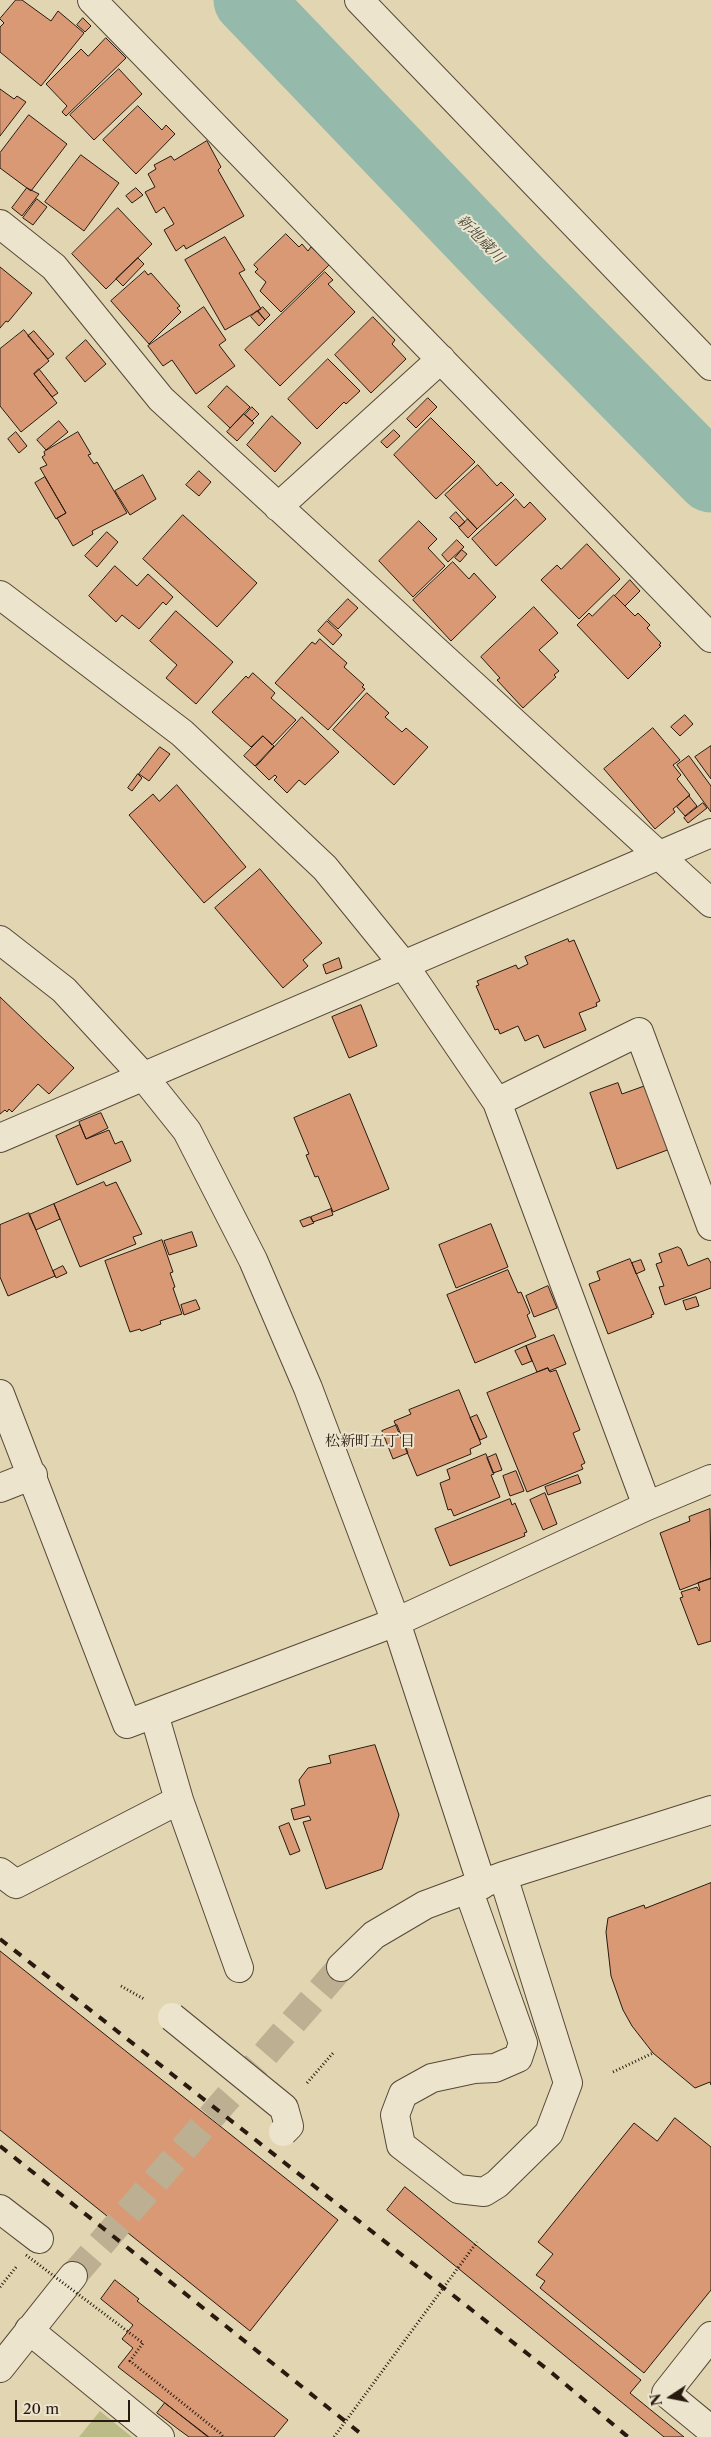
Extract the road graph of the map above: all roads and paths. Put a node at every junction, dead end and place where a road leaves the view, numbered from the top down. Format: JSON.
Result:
{"nodes":[{"id":1,"x":92,"y":0,"type":"edge"},
{"id":2,"x":359,"y":0,"type":"edge"},
{"id":3,"x":0,"y":224,"type":"edge"},
{"id":4,"x":441,"y":359,"type":"junction"},
{"id":5,"x":711,"y":366,"type":"edge"},
{"id":6,"x":278,"y":507,"type":"junction"},
{"id":7,"x":0,"y":595,"type":"edge"},
{"id":8,"x":711,"y":638,"type":"edge"},
{"id":9,"x":711,"y":833,"type":"edge"},
{"id":10,"x":658,"y":855,"type":"junction"},
{"id":11,"x":711,"y":903,"type":"edge"},
{"id":12,"x":0,"y":940,"type":"edge"},
{"id":13,"x":403,"y":964,"type":"junction"},
{"id":14,"x":143,"y":1076,"type":"junction"},
{"id":15,"x":497,"y":1102,"type":"junction"},
{"id":16,"x":0,"y":1138,"type":"edge"},
{"id":17,"x":711,"y":1226,"type":"edge"},
{"id":18,"x":0,"y":1394,"type":"edge"},
{"id":19,"x":33,"y":1475,"type":"junction"},
{"id":20,"x":711,"y":1479,"type":"edge"},
{"id":21,"x":0,"y":1488,"type":"edge"},
{"id":22,"x":647,"y":1506,"type":"junction"},
{"id":23,"x":396,"y":1622,"type":"junction"},
{"id":24,"x":154,"y":1714,"type":"junction"},
{"id":25,"x":179,"y":1800,"type":"junction"},
{"id":26,"x":711,"y":1810,"type":"edge"},
{"id":27,"x":0,"y":1872,"type":"edge"},
{"id":28,"x":485,"y":1883,"type":"junction"},
{"id":29,"x":341,"y":1967,"type":"tunnel mouth"},
{"id":30,"x":239,"y":1968,"type":"dead end"},
{"id":31,"x":172,"y":2017,"type":"dead end"},
{"id":32,"x":652,"y":2052,"type":"dead end"},
{"id":33,"x":333,"y":2054,"type":"dead end"},
{"id":34,"x":613,"y":2072,"type":"dead end"},
{"id":35,"x":284,"y":2120,"type":"joint"},
{"id":36,"x":0,"y":2209,"type":"edge"},
{"id":37,"x":477,"y":2242,"type":"dead end"},
{"id":38,"x":32,"y":2247,"type":"joint"},
{"id":39,"x":73,"y":2276,"type":"tunnel mouth"},
{"id":40,"x":29,"y":2330,"type":"junction"},
{"id":41,"x":711,"y":2336,"type":"edge"},
{"id":42,"x":0,"y":2368,"type":"edge"},
{"id":43,"x":711,"y":2430,"type":"edge"},
{"id":44,"x":160,"y":2437,"type":"edge"},
{"id":45,"x":222,"y":2437,"type":"edge"},
{"id":46,"x":334,"y":2437,"type":"edge"}],
"edges":[{"from":1,"to":4,"type":"street"},
{"from":2,"to":5,"type":"street"},
{"from":3,"to":6,"type":"street"},
{"from":4,"to":6,"type":"street"},
{"from":4,"to":8,"type":"street"},
{"from":6,"to":10,"type":"street"},
{"from":7,"to":13,"type":"street"},
{"from":9,"to":10,"type":"street"},
{"from":10,"to":11,"type":"street"},
{"from":10,"to":13,"type":"street"},
{"from":12,"to":14,"type":"street"},
{"from":13,"to":14,"type":"street"},
{"from":13,"to":15,"type":"street"},
{"from":14,"to":16,"type":"street"},
{"from":14,"to":23,"type":"street"},
{"from":15,"to":17,"type":"street"},
{"from":15,"to":22,"type":"street"},
{"from":18,"to":19,"type":"street"},
{"from":19,"to":21,"type":"street"},
{"from":19,"to":24,"type":"street"},
{"from":20,"to":22,"type":"street"},
{"from":22,"to":23,"type":"street"},
{"from":23,"to":24,"type":"street"},
{"from":23,"to":28,"type":"street"},
{"from":24,"to":25,"type":"street"},
{"from":25,"to":27,"type":"street"},
{"from":25,"to":30,"type":"street"},
{"from":26,"to":28,"type":"street"},
{"from":28,"to":28,"type":"street"},
{"from":28,"to":29,"type":"street"},
{"from":31,"to":35,"type":"street","bridge":true},
{"from":32,"to":34,"type":"path"},
{"from":33,"to":35,"type":"path"},
{"from":36,"to":38,"type":"street"},
{"from":37,"to":46,"type":"path"},
{"from":38,"to":45,"type":"path","bridge":true},
{"from":39,"to":40,"type":"street"},
{"from":40,"to":42,"type":"street"},
{"from":40,"to":44,"type":"street"},
{"from":41,"to":43,"type":"street"}]}
